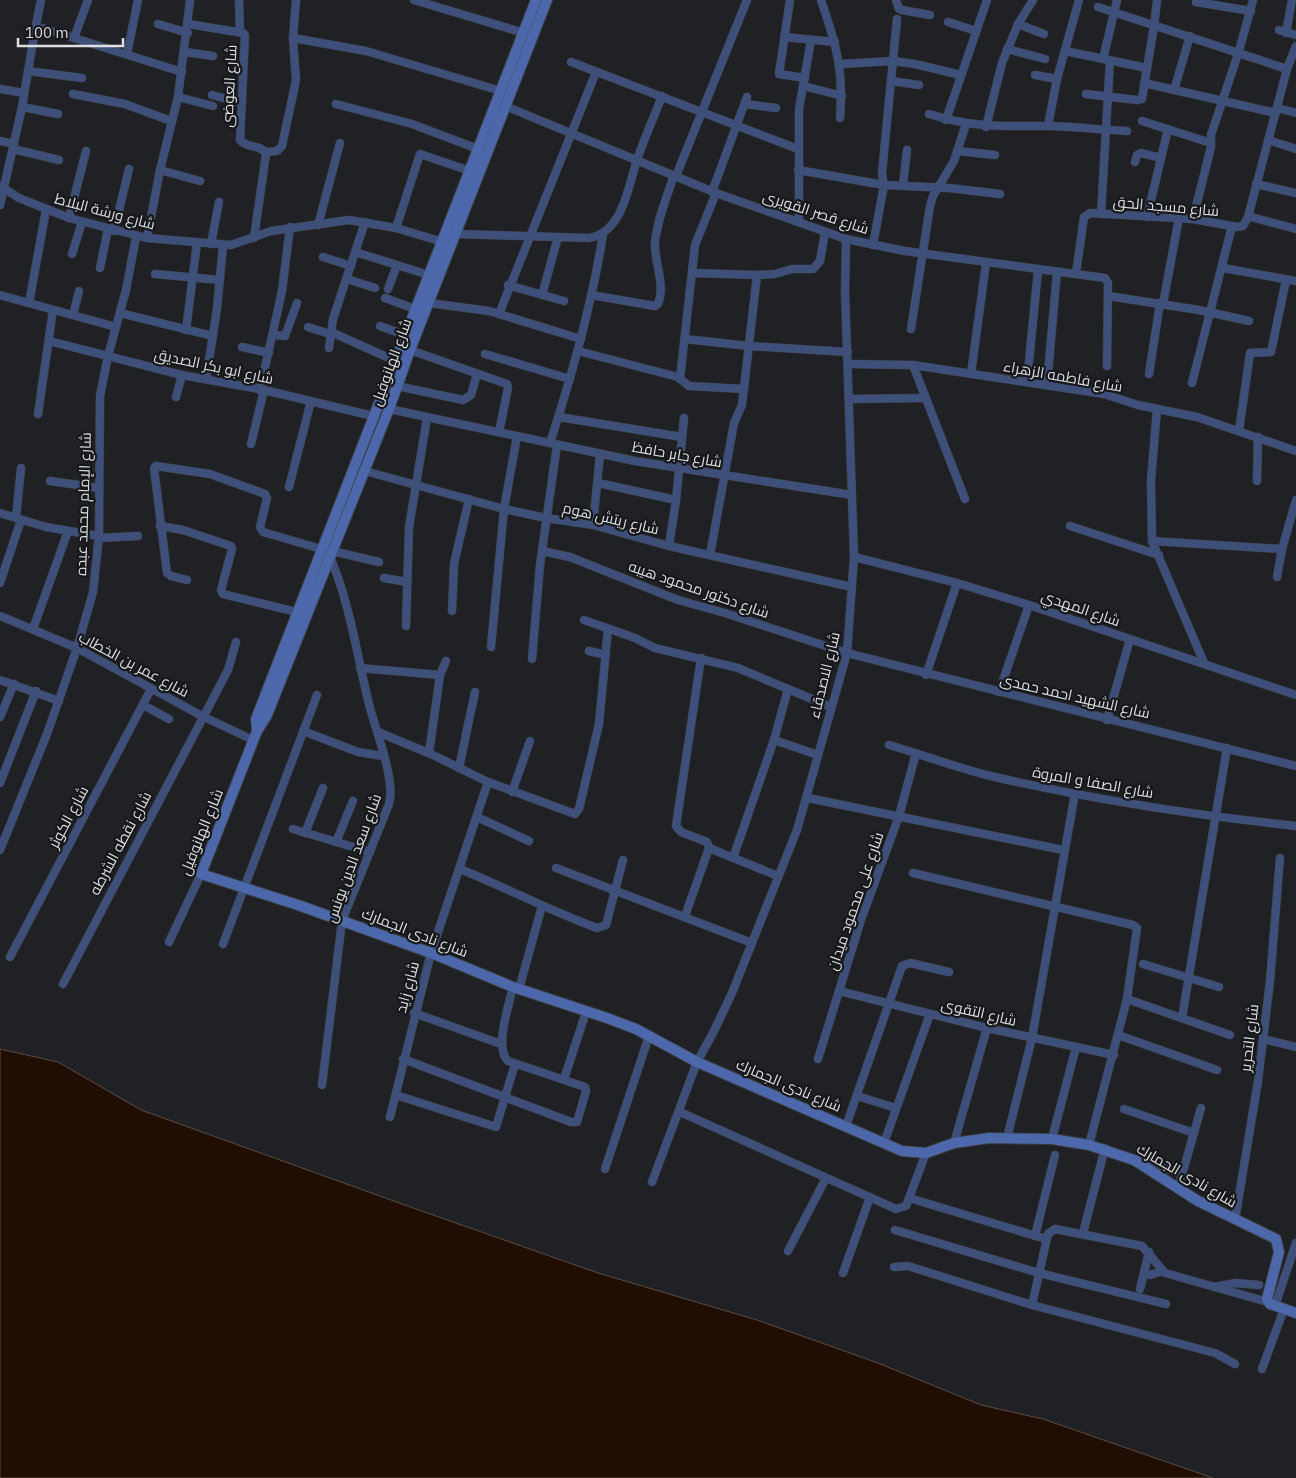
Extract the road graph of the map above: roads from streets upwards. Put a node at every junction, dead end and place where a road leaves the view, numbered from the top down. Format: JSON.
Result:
{"nodes":[{"id":1,"x":41,"y":0,"type":"edge"},
{"id":2,"x":88,"y":0,"type":"edge"},
{"id":3,"x":138,"y":0,"type":"edge"},
{"id":4,"x":190,"y":0,"type":"edge"},
{"id":5,"x":239,"y":0,"type":"edge"},
{"id":6,"x":296,"y":0,"type":"edge"},
{"id":7,"x":414,"y":0,"type":"edge"},
{"id":8,"x":536,"y":0,"type":"edge"},
{"id":9,"x":547,"y":0,"type":"edge"},
{"id":10,"x":747,"y":0,"type":"edge"},
{"id":11,"x":790,"y":0,"type":"edge"},
{"id":12,"x":821,"y":0,"type":"edge"},
{"id":13,"x":896,"y":0,"type":"edge"},
{"id":14,"x":987,"y":0,"type":"edge"},
{"id":15,"x":1033,"y":0,"type":"edge"},
{"id":16,"x":1079,"y":0,"type":"edge"},
{"id":17,"x":1117,"y":0,"type":"edge"},
{"id":18,"x":1157,"y":0,"type":"edge"},
{"id":19,"x":1253,"y":0,"type":"edge"},
{"id":20,"x":1292,"y":0,"type":"edge"},
{"id":21,"x":1196,"y":2,"type":"dead end"},
{"id":22,"x":1098,"y":7,"type":"dead end"},
{"id":23,"x":1251,"y":11,"type":"junction"},
{"id":24,"x":1114,"y":12,"type":"junction"},
{"id":25,"x":930,"y":14,"type":"dead end"},
{"id":26,"x":898,"y":19,"type":"dead end"},
{"id":27,"x":948,"y":22,"type":"dead end"},
{"id":28,"x":158,"y":24,"type":"dead end"},
{"id":29,"x":188,"y":24,"type":"junction"},
{"id":30,"x":1018,"y":24,"type":"junction"},
{"id":31,"x":1154,"y":26,"type":"junction"},
{"id":32,"x":35,"y":30,"type":"junction"},
{"id":33,"x":976,"y":31,"type":"junction"},
{"id":34,"x":240,"y":32,"type":"junction"},
{"id":35,"x":188,"y":33,"type":"junction"},
{"id":36,"x":524,"y":33,"type":"junction"},
{"id":37,"x":1044,"y":34,"type":"dead end"},
{"id":38,"x":1296,"y":35,"type":"edge"},
{"id":39,"x":1190,"y":36,"type":"junction"},
{"id":40,"x":784,"y":37,"type":"junction"},
{"id":41,"x":74,"y":38,"type":"junction"},
{"id":42,"x":293,"y":38,"type":"junction"},
{"id":43,"x":811,"y":40,"type":"junction"},
{"id":44,"x":835,"y":42,"type":"junction"},
{"id":45,"x":1296,"y":46,"type":"edge"},
{"id":46,"x":1007,"y":49,"type":"junction"},
{"id":47,"x":1065,"y":50,"type":"junction"},
{"id":48,"x":185,"y":52,"type":"junction"},
{"id":49,"x":1239,"y":52,"type":"junction"},
{"id":50,"x":127,"y":54,"type":"junction"},
{"id":51,"x":213,"y":56,"type":"dead end"},
{"id":52,"x":1044,"y":59,"type":"dead end"},
{"id":53,"x":1107,"y":60,"type":"junction"},
{"id":54,"x":893,"y":61,"type":"junction"},
{"id":55,"x":571,"y":62,"type":"dead end"},
{"id":56,"x":840,"y":64,"type":"junction"},
{"id":57,"x":1147,"y":68,"type":"junction"},
{"id":58,"x":1287,"y":71,"type":"junction"},
{"id":59,"x":28,"y":72,"type":"junction"},
{"id":60,"x":182,"y":72,"type":"junction"},
{"id":61,"x":596,"y":72,"type":"junction"},
{"id":62,"x":961,"y":75,"type":"junction"},
{"id":63,"x":1035,"y":75,"type":"dead end"},
{"id":64,"x":1296,"y":77,"type":"edge"},
{"id":65,"x":82,"y":78,"type":"dead end"},
{"id":66,"x":1057,"y":79,"type":"junction"},
{"id":67,"x":891,"y":81,"type":"junction"},
{"id":68,"x":804,"y":82,"type":"junction"},
{"id":69,"x":1144,"y":83,"type":"junction"},
{"id":70,"x":919,"y":85,"type":"dead end"},
{"id":71,"x":0,"y":89,"type":"edge"},
{"id":72,"x":500,"y":90,"type":"junction"},
{"id":73,"x":1174,"y":90,"type":"junction"},
{"id":74,"x":24,"y":93,"type":"junction"},
{"id":75,"x":73,"y":94,"type":"dead end"},
{"id":76,"x":1086,"y":94,"type":"dead end"},
{"id":77,"x":212,"y":95,"type":"dead end"},
{"id":78,"x":662,"y":96,"type":"junction"},
{"id":79,"x":842,"y":96,"type":"junction"},
{"id":80,"x":1108,"y":96,"type":"junction"},
{"id":81,"x":178,"y":97,"type":"junction"},
{"id":82,"x":1222,"y":101,"type":"junction"},
{"id":83,"x":242,"y":103,"type":"junction"},
{"id":84,"x":336,"y":104,"type":"dead end"},
{"id":85,"x":213,"y":106,"type":"dead end"},
{"id":86,"x":505,"y":106,"type":"junction"},
{"id":87,"x":22,"y":107,"type":"junction"},
{"id":88,"x":776,"y":108,"type":"dead end"},
{"id":89,"x":1276,"y":110,"type":"junction"},
{"id":90,"x":702,"y":112,"type":"junction"},
{"id":91,"x":58,"y":114,"type":"dead end"},
{"id":92,"x":929,"y":114,"type":"dead end"},
{"id":93,"x":1296,"y":114,"type":"edge"},
{"id":94,"x":840,"y":118,"type":"dead end"},
{"id":95,"x":946,"y":120,"type":"junction"},
{"id":96,"x":172,"y":121,"type":"junction"},
{"id":97,"x":1142,"y":121,"type":"dead end"},
{"id":98,"x":966,"y":124,"type":"junction"},
{"id":99,"x":1048,"y":126,"type":"junction"},
{"id":100,"x":736,"y":127,"type":"junction"},
{"id":101,"x":986,"y":127,"type":"junction"},
{"id":102,"x":1168,"y":129,"type":"junction"},
{"id":103,"x":1105,"y":130,"type":"junction"},
{"id":104,"x":572,"y":132,"type":"junction"},
{"id":105,"x":1127,"y":132,"type":"dead end"},
{"id":106,"x":1268,"y":140,"type":"junction"},
{"id":107,"x":0,"y":141,"type":"edge"},
{"id":108,"x":1211,"y":142,"type":"junction"},
{"id":109,"x":340,"y":143,"type":"dead end"},
{"id":110,"x":13,"y":147,"type":"junction"},
{"id":111,"x":478,"y":148,"type":"junction"},
{"id":112,"x":798,"y":149,"type":"junction"},
{"id":113,"x":1296,"y":149,"type":"edge"},
{"id":114,"x":86,"y":150,"type":"dead end"},
{"id":115,"x":908,"y":150,"type":"dead end"},
{"id":116,"x":957,"y":151,"type":"junction"},
{"id":117,"x":266,"y":152,"type":"junction"},
{"id":118,"x":995,"y":155,"type":"dead end"},
{"id":119,"x":1161,"y":158,"type":"junction"},
{"id":120,"x":637,"y":159,"type":"junction"},
{"id":121,"x":58,"y":160,"type":"dead end"},
{"id":122,"x":1135,"y":162,"type":"dead end"},
{"id":123,"x":129,"y":169,"type":"dead end"},
{"id":124,"x":160,"y":170,"type":"junction"},
{"id":125,"x":470,"y":170,"type":"junction"},
{"id":126,"x":798,"y":170,"type":"junction"},
{"id":127,"x":675,"y":176,"type":"junction"},
{"id":128,"x":200,"y":180,"type":"dead end"},
{"id":129,"x":1256,"y":184,"type":"junction"},
{"id":130,"x":884,"y":185,"type":"junction"},
{"id":131,"x":903,"y":185,"type":"junction"},
{"id":132,"x":2,"y":187,"type":"edge"},
{"id":133,"x":937,"y":189,"type":"junction"},
{"id":134,"x":714,"y":192,"type":"junction"},
{"id":135,"x":1296,"y":193,"type":"edge"},
{"id":136,"x":1000,"y":194,"type":"dead end"},
{"id":137,"x":219,"y":202,"type":"dead end"},
{"id":138,"x":0,"y":205,"type":"edge"},
{"id":139,"x":46,"y":210,"type":"junction"},
{"id":140,"x":1101,"y":214,"type":"junction"},
{"id":141,"x":1147,"y":217,"type":"junction"},
{"id":142,"x":1248,"y":217,"type":"junction"},
{"id":143,"x":69,"y":218,"type":"junction"},
{"id":144,"x":1178,"y":218,"type":"junction"},
{"id":145,"x":1193,"y":219,"type":"junction"},
{"id":146,"x":799,"y":221,"type":"junction"},
{"id":147,"x":82,"y":222,"type":"junction"},
{"id":148,"x":365,"y":222,"type":"junction"},
{"id":149,"x":318,"y":225,"type":"junction"},
{"id":150,"x":1232,"y":226,"type":"junction"},
{"id":151,"x":290,"y":227,"type":"junction"},
{"id":152,"x":396,"y":228,"type":"junction"},
{"id":153,"x":1296,"y":229,"type":"edge"},
{"id":154,"x":111,"y":230,"type":"junction"},
{"id":155,"x":825,"y":232,"type":"junction"},
{"id":156,"x":456,"y":234,"type":"junction"},
{"id":157,"x":603,"y":234,"type":"junction"},
{"id":158,"x":136,"y":236,"type":"junction"},
{"id":159,"x":531,"y":237,"type":"junction"},
{"id":160,"x":558,"y":237,"type":"junction"},
{"id":161,"x":147,"y":238,"type":"junction"},
{"id":162,"x":254,"y":238,"type":"junction"},
{"id":163,"x":846,"y":239,"type":"junction"},
{"id":164,"x":442,"y":242,"type":"junction"},
{"id":165,"x":198,"y":243,"type":"junction"},
{"id":166,"x":211,"y":244,"type":"junction"},
{"id":167,"x":223,"y":245,"type":"junction"},
{"id":168,"x":873,"y":245,"type":"junction"},
{"id":169,"x":355,"y":252,"type":"junction"},
{"id":170,"x":72,"y":254,"type":"dead end"},
{"id":171,"x":923,"y":254,"type":"junction"},
{"id":172,"x":323,"y":256,"type":"dead end"},
{"id":173,"x":986,"y":263,"type":"junction"},
{"id":174,"x":397,"y":265,"type":"junction"},
{"id":175,"x":351,"y":266,"type":"junction"},
{"id":176,"x":100,"y":268,"type":"dead end"},
{"id":177,"x":1223,"y":268,"type":"junction"},
{"id":178,"x":1038,"y":270,"type":"junction"},
{"id":179,"x":1057,"y":272,"type":"junction"},
{"id":180,"x":692,"y":273,"type":"junction"},
{"id":181,"x":155,"y":274,"type":"dead end"},
{"id":182,"x":1076,"y":274,"type":"junction"},
{"id":183,"x":429,"y":275,"type":"junction"},
{"id":184,"x":757,"y":275,"type":"junction"},
{"id":185,"x":194,"y":279,"type":"junction"},
{"id":186,"x":346,"y":279,"type":"junction"},
{"id":187,"x":220,"y":280,"type":"junction"},
{"id":188,"x":1286,"y":280,"type":"junction"},
{"id":189,"x":1296,"y":281,"type":"edge"},
{"id":190,"x":508,"y":285,"type":"junction"},
{"id":191,"x":375,"y":288,"type":"dead end"},
{"id":192,"x":388,"y":289,"type":"dead end"},
{"id":193,"x":79,"y":292,"type":"dead end"},
{"id":194,"x":0,"y":295,"type":"edge"},
{"id":195,"x":542,"y":295,"type":"junction"},
{"id":196,"x":591,"y":295,"type":"junction"},
{"id":197,"x":1108,"y":296,"type":"junction"},
{"id":198,"x":384,"y":298,"type":"dead end"},
{"id":199,"x":564,"y":302,"type":"dead end"},
{"id":200,"x":296,"y":303,"type":"dead end"},
{"id":201,"x":429,"y":303,"type":"junction"},
{"id":202,"x":30,"y":304,"type":"junction"},
{"id":203,"x":1161,"y":304,"type":"junction"},
{"id":204,"x":415,"y":309,"type":"junction"},
{"id":205,"x":53,"y":310,"type":"junction"},
{"id":206,"x":120,"y":313,"type":"junction"},
{"id":207,"x":499,"y":314,"type":"junction"},
{"id":208,"x":1211,"y":314,"type":"junction"},
{"id":209,"x":73,"y":315,"type":"junction"},
{"id":210,"x":1249,"y":321,"type":"dead end"},
{"id":211,"x":380,"y":326,"type":"dead end"},
{"id":212,"x":116,"y":327,"type":"junction"},
{"id":213,"x":308,"y":327,"type":"dead end"},
{"id":214,"x":911,"y":329,"type":"dead end"},
{"id":215,"x":186,"y":330,"type":"junction"},
{"id":216,"x":330,"y":333,"type":"junction"},
{"id":217,"x":274,"y":335,"type":"junction"},
{"id":218,"x":405,"y":335,"type":"junction"},
{"id":219,"x":213,"y":336,"type":"junction"},
{"id":220,"x":581,"y":339,"type":"junction"},
{"id":221,"x":685,"y":339,"type":"junction"},
{"id":222,"x":49,"y":341,"type":"junction"},
{"id":223,"x":749,"y":346,"type":"junction"},
{"id":224,"x":242,"y":347,"type":"dead end"},
{"id":225,"x":329,"y":348,"type":"dead end"},
{"id":226,"x":410,"y":350,"type":"junction"},
{"id":227,"x":578,"y":351,"type":"junction"},
{"id":228,"x":848,"y":352,"type":"junction"},
{"id":229,"x":269,"y":353,"type":"junction"},
{"id":230,"x":485,"y":354,"type":"dead end"},
{"id":231,"x":108,"y":356,"type":"junction"},
{"id":232,"x":400,"y":363,"type":"junction"},
{"id":233,"x":848,"y":364,"type":"junction"},
{"id":234,"x":913,"y":365,"type":"junction"},
{"id":235,"x":1107,"y":366,"type":"dead end"},
{"id":236,"x":477,"y":374,"type":"junction"},
{"id":237,"x":971,"y":374,"type":"junction"},
{"id":238,"x":1149,"y":374,"type":"dead end"},
{"id":239,"x":182,"y":375,"type":"junction"},
{"id":240,"x":206,"y":379,"type":"junction"},
{"id":241,"x":570,"y":379,"type":"junction"},
{"id":242,"x":680,"y":379,"type":"junction"},
{"id":243,"x":1027,"y":382,"type":"junction"},
{"id":244,"x":1192,"y":383,"type":"dead end"},
{"id":245,"x":1047,"y":385,"type":"junction"},
{"id":246,"x":397,"y":386,"type":"junction"},
{"id":247,"x":744,"y":389,"type":"junction"},
{"id":248,"x":262,"y":390,"type":"junction"},
{"id":249,"x":176,"y":397,"type":"dead end"},
{"id":250,"x":925,"y":398,"type":"junction"},
{"id":251,"x":849,"y":399,"type":"junction"},
{"id":252,"x":311,"y":401,"type":"junction"},
{"id":253,"x":389,"y":409,"type":"junction"},
{"id":254,"x":1156,"y":409,"type":"junction"},
{"id":255,"x":38,"y":414,"type":"dead end"},
{"id":256,"x":373,"y":416,"type":"junction"},
{"id":257,"x":559,"y":417,"type":"junction"},
{"id":258,"x":427,"y":418,"type":"junction"},
{"id":259,"x":684,"y":418,"type":"dead end"},
{"id":260,"x":1238,"y":431,"type":"junction"},
{"id":261,"x":499,"y":432,"type":"junction"},
{"id":262,"x":516,"y":436,"type":"junction"},
{"id":263,"x":682,"y":437,"type":"junction"},
{"id":264,"x":1258,"y":437,"type":"junction"},
{"id":265,"x":251,"y":444,"type":"dead end"},
{"id":266,"x":554,"y":444,"type":"junction"},
{"id":267,"x":1296,"y":451,"type":"edge"},
{"id":268,"x":600,"y":454,"type":"junction"},
{"id":269,"x":21,"y":468,"type":"dead end"},
{"id":270,"x":680,"y":468,"type":"junction"},
{"id":271,"x":365,"y":471,"type":"junction"},
{"id":272,"x":725,"y":476,"type":"junction"},
{"id":273,"x":50,"y":481,"type":"dead end"},
{"id":274,"x":1257,"y":481,"type":"dead end"},
{"id":275,"x":598,"y":483,"type":"junction"},
{"id":276,"x":415,"y":484,"type":"junction"},
{"id":277,"x":289,"y":487,"type":"dead end"},
{"id":278,"x":99,"y":488,"type":"junction"},
{"id":279,"x":852,"y":495,"type":"junction"},
{"id":280,"x":965,"y":499,"type":"dead end"},
{"id":281,"x":469,"y":500,"type":"junction"},
{"id":282,"x":676,"y":500,"type":"junction"},
{"id":283,"x":1296,"y":500,"type":"edge"},
{"id":284,"x":504,"y":509,"type":"junction"},
{"id":285,"x":0,"y":513,"type":"edge"},
{"id":286,"x":546,"y":518,"type":"junction"},
{"id":287,"x":18,"y":519,"type":"junction"},
{"id":288,"x":593,"y":525,"type":"junction"},
{"id":289,"x":160,"y":526,"type":"junction"},
{"id":290,"x":1070,"y":526,"type":"dead end"},
{"id":291,"x":68,"y":531,"type":"junction"},
{"id":292,"x":138,"y":536,"type":"dead end"},
{"id":293,"x":99,"y":537,"type":"junction"},
{"id":294,"x":1152,"y":541,"type":"junction"},
{"id":295,"x":669,"y":546,"type":"junction"},
{"id":296,"x":321,"y":548,"type":"junction"},
{"id":297,"x":1282,"y":549,"type":"junction"},
{"id":298,"x":542,"y":551,"type":"junction"},
{"id":299,"x":331,"y":554,"type":"junction"},
{"id":300,"x":710,"y":555,"type":"junction"},
{"id":301,"x":1159,"y":555,"type":"junction"},
{"id":302,"x":854,"y":557,"type":"junction"},
{"id":303,"x":379,"y":562,"type":"dead end"},
{"id":304,"x":1277,"y":577,"type":"dead end"},
{"id":305,"x":384,"y":578,"type":"dead end"},
{"id":306,"x":187,"y":580,"type":"dead end"},
{"id":307,"x":408,"y":582,"type":"junction"},
{"id":308,"x":0,"y":583,"type":"edge"},
{"id":309,"x":957,"y":583,"type":"junction"},
{"id":310,"x":852,"y":587,"type":"junction"},
{"id":311,"x":1029,"y":605,"type":"junction"},
{"id":312,"x":452,"y":611,"type":"dead end"},
{"id":313,"x":297,"y":612,"type":"junction"},
{"id":314,"x":0,"y":616,"type":"edge"},
{"id":315,"x":584,"y":620,"type":"dead end"},
{"id":316,"x":406,"y":626,"type":"dead end"},
{"id":317,"x":608,"y":628,"type":"junction"},
{"id":318,"x":33,"y":629,"type":"junction"},
{"id":319,"x":1130,"y":640,"type":"junction"},
{"id":320,"x":236,"y":642,"type":"dead end"},
{"id":321,"x":77,"y":648,"type":"junction"},
{"id":322,"x":491,"y":648,"type":"dead end"},
{"id":323,"x":589,"y":651,"type":"dead end"},
{"id":324,"x":847,"y":653,"type":"junction"},
{"id":325,"x":606,"y":655,"type":"junction"},
{"id":326,"x":701,"y":658,"type":"junction"},
{"id":327,"x":532,"y":659,"type":"dead end"},
{"id":328,"x":446,"y":661,"type":"dead end"},
{"id":329,"x":1204,"y":663,"type":"junction"},
{"id":330,"x":360,"y":668,"type":"junction"},
{"id":331,"x":440,"y":675,"type":"junction"},
{"id":332,"x":926,"y":675,"type":"junction"},
{"id":333,"x":0,"y":680,"type":"edge"},
{"id":334,"x":14,"y":684,"type":"junction"},
{"id":335,"x":151,"y":689,"type":"junction"},
{"id":336,"x":788,"y":689,"type":"junction"},
{"id":337,"x":36,"y":691,"type":"junction"},
{"id":338,"x":475,"y":692,"type":"dead end"},
{"id":339,"x":999,"y":692,"type":"junction"},
{"id":340,"x":317,"y":695,"type":"dead end"},
{"id":341,"x":1296,"y":695,"type":"edge"},
{"id":342,"x":59,"y":701,"type":"junction"},
{"id":343,"x":143,"y":705,"type":"junction"},
{"id":344,"x":831,"y":708,"type":"junction"},
{"id":345,"x":202,"y":716,"type":"junction"},
{"id":346,"x":0,"y":717,"type":"edge"},
{"id":347,"x":169,"y":719,"type":"dead end"},
{"id":348,"x":1107,"y":720,"type":"junction"},
{"id":349,"x":303,"y":732,"type":"junction"},
{"id":350,"x":378,"y":732,"type":"junction"},
{"id":351,"x":255,"y":736,"type":"junction"},
{"id":352,"x":774,"y":740,"type":"junction"},
{"id":353,"x":530,"y":741,"type":"dead end"},
{"id":354,"x":889,"y":744,"type":"dead end"},
{"id":355,"x":1227,"y":748,"type":"junction"},
{"id":356,"x":429,"y":753,"type":"junction"},
{"id":357,"x":916,"y":753,"type":"junction"},
{"id":358,"x":818,"y":755,"type":"junction"},
{"id":359,"x":383,"y":756,"type":"junction"},
{"id":360,"x":1296,"y":766,"type":"edge"},
{"id":361,"x":459,"y":768,"type":"junction"},
{"id":362,"x":488,"y":782,"type":"junction"},
{"id":363,"x":0,"y":783,"type":"edge"},
{"id":364,"x":323,"y":788,"type":"dead end"},
{"id":365,"x":512,"y":792,"type":"junction"},
{"id":366,"x":1075,"y":793,"type":"junction"},
{"id":367,"x":808,"y":798,"type":"junction"},
{"id":368,"x":353,"y":801,"type":"dead end"},
{"id":369,"x":899,"y":816,"type":"junction"},
{"id":370,"x":477,"y":817,"type":"junction"},
{"id":371,"x":1216,"y":817,"type":"junction"},
{"id":372,"x":1296,"y":826,"type":"edge"},
{"id":373,"x":293,"y":829,"type":"dead end"},
{"id":374,"x":305,"y":833,"type":"junction"},
{"id":375,"x":529,"y":841,"type":"dead end"},
{"id":376,"x":336,"y":842,"type":"junction"},
{"id":377,"x":710,"y":848,"type":"junction"},
{"id":378,"x":0,"y":850,"type":"edge"},
{"id":379,"x":1064,"y":850,"type":"junction"},
{"id":380,"x":370,"y":852,"type":"junction"},
{"id":381,"x":733,"y":858,"type":"junction"},
{"id":382,"x":1280,"y":858,"type":"dead end"},
{"id":383,"x":623,"y":860,"type":"dead end"},
{"id":384,"x":556,"y":868,"type":"dead end"},
{"id":385,"x":460,"y":869,"type":"junction"},
{"id":386,"x":913,"y":873,"type":"dead end"},
{"id":387,"x":201,"y":874,"type":"junction"},
{"id":388,"x":778,"y":876,"type":"junction"},
{"id":389,"x":244,"y":887,"type":"junction"},
{"id":390,"x":615,"y":892,"type":"junction"},
{"id":391,"x":542,"y":906,"type":"junction"},
{"id":392,"x":1055,"y":906,"type":"junction"},
{"id":393,"x":685,"y":916,"type":"junction"},
{"id":394,"x":342,"y":921,"type":"junction"},
{"id":395,"x":169,"y":942,"type":"dead end"},
{"id":396,"x":752,"y":943,"type":"junction"},
{"id":397,"x":223,"y":944,"type":"dead end"},
{"id":398,"x":431,"y":952,"type":"junction"},
{"id":399,"x":10,"y":957,"type":"dead end"},
{"id":400,"x":1143,"y":964,"type":"dead end"},
{"id":401,"x":949,"y":972,"type":"dead end"},
{"id":402,"x":1188,"y":978,"type":"junction"},
{"id":403,"x":62,"y":984,"type":"dead end"},
{"id":404,"x":1219,"y":987,"type":"dead end"},
{"id":405,"x":516,"y":988,"type":"junction"},
{"id":406,"x":839,"y":990,"type":"junction"},
{"id":407,"x":1127,"y":999,"type":"junction"},
{"id":408,"x":889,"y":1004,"type":"junction"},
{"id":409,"x":586,"y":1012,"type":"junction"},
{"id":410,"x":414,"y":1013,"type":"junction"},
{"id":411,"x":930,"y":1014,"type":"junction"},
{"id":412,"x":1182,"y":1018,"type":"junction"},
{"id":413,"x":987,"y":1028,"type":"junction"},
{"id":414,"x":1118,"y":1035,"type":"junction"},
{"id":415,"x":1230,"y":1035,"type":"dead end"},
{"id":416,"x":649,"y":1036,"type":"junction"},
{"id":417,"x":1032,"y":1038,"type":"junction"},
{"id":418,"x":1263,"y":1040,"type":"junction"},
{"id":419,"x":501,"y":1044,"type":"junction"},
{"id":420,"x":1076,"y":1047,"type":"junction"},
{"id":421,"x":1296,"y":1047,"type":"edge"},
{"id":422,"x":1114,"y":1055,"type":"junction"},
{"id":423,"x":403,"y":1059,"type":"junction"},
{"id":424,"x":818,"y":1059,"type":"dead end"},
{"id":425,"x":697,"y":1062,"type":"junction"},
{"id":426,"x":515,"y":1064,"type":"junction"},
{"id":427,"x":1217,"y":1070,"type":"dead end"},
{"id":428,"x":564,"y":1079,"type":"junction"},
{"id":429,"x":322,"y":1086,"type":"dead end"},
{"id":430,"x":400,"y":1096,"type":"dead end"},
{"id":431,"x":857,"y":1096,"type":"junction"},
{"id":432,"x":506,"y":1097,"type":"junction"},
{"id":433,"x":896,"y":1108,"type":"junction"},
{"id":434,"x":1201,"y":1108,"type":"dead end"},
{"id":435,"x":1124,"y":1109,"type":"dead end"},
{"id":436,"x":680,"y":1112,"type":"junction"},
{"id":437,"x":390,"y":1117,"type":"dead end"},
{"id":438,"x":846,"y":1126,"type":"junction"},
{"id":439,"x":1194,"y":1133,"type":"junction"},
{"id":440,"x":1007,"y":1138,"type":"junction"},
{"id":441,"x":1052,"y":1139,"type":"junction"},
{"id":442,"x":884,"y":1143,"type":"junction"},
{"id":443,"x":954,"y":1143,"type":"junction"},
{"id":444,"x":1089,"y":1145,"type":"junction"},
{"id":445,"x":1104,"y":1148,"type":"junction"},
{"id":446,"x":926,"y":1153,"type":"junction"},
{"id":447,"x":1054,"y":1155,"type":"dead end"},
{"id":448,"x":1134,"y":1160,"type":"junction"},
{"id":449,"x":605,"y":1168,"type":"dead end"},
{"id":450,"x":1181,"y":1175,"type":"junction"},
{"id":451,"x":826,"y":1178,"type":"junction"},
{"id":452,"x":652,"y":1182,"type":"dead end"},
{"id":453,"x":1178,"y":1189,"type":"junction"},
{"id":454,"x":870,"y":1197,"type":"junction"},
{"id":455,"x":909,"y":1198,"type":"junction"},
{"id":456,"x":1235,"y":1220,"type":"junction"},
{"id":457,"x":896,"y":1230,"type":"dead end"},
{"id":458,"x":1083,"y":1234,"type":"junction"},
{"id":459,"x":1034,"y":1236,"type":"junction"},
{"id":460,"x":1046,"y":1239,"type":"junction"},
{"id":461,"x":1296,"y":1244,"type":"edge"},
{"id":462,"x":788,"y":1251,"type":"dead end"},
{"id":463,"x":1149,"y":1252,"type":"junction"},
{"id":464,"x":894,"y":1267,"type":"dead end"},
{"id":465,"x":1162,"y":1271,"type":"junction"},
{"id":466,"x":843,"y":1273,"type":"dead end"},
{"id":467,"x":1039,"y":1273,"type":"junction"},
{"id":468,"x":1144,"y":1273,"type":"junction"},
{"id":469,"x":1259,"y":1285,"type":"dead end"},
{"id":470,"x":1213,"y":1287,"type":"junction"},
{"id":471,"x":1140,"y":1289,"type":"dead end"},
{"id":472,"x":1166,"y":1304,"type":"dead end"},
{"id":473,"x":1032,"y":1305,"type":"junction"},
{"id":474,"x":1276,"y":1305,"type":"junction"},
{"id":475,"x":1296,"y":1313,"type":"edge"},
{"id":476,"x":1235,"y":1364,"type":"dead end"},
{"id":477,"x":1262,"y":1369,"type":"dead end"}],
"edges":[{"from":1,"to":32,"type":"street"},
{"from":2,"to":41,"type":"street"},
{"from":3,"to":50,"type":"street"},
{"from":4,"to":29,"type":"street"},
{"from":5,"to":34,"type":"street"},
{"from":6,"to":42,"type":"street"},
{"from":7,"to":36,"type":"street"},
{"from":8,"to":36,"type":"street","name":"شارع الهانوفيل"},
{"from":9,"to":86,"type":"street","name":"شارع الهانوفيل"},
{"from":10,"to":90,"type":"street"},
{"from":11,"to":40,"type":"street"},
{"from":12,"to":44,"type":"street"},
{"from":13,"to":25,"type":"street"},
{"from":14,"to":33,"type":"street"},
{"from":15,"to":30,"type":"street"},
{"from":16,"to":47,"type":"street"},
{"from":17,"to":24,"type":"street"},
{"from":18,"to":31,"type":"street"},
{"from":19,"to":23,"type":"street"},
{"from":20,"to":38,"type":"street"},
{"from":21,"to":23,"type":"street"},
{"from":22,"to":24,"type":"street"},
{"from":23,"to":49,"type":"street"},
{"from":24,"to":31,"type":"street"},
{"from":24,"to":53,"type":"street"},
{"from":26,"to":54,"type":"street"},
{"from":27,"to":33,"type":"street"},
{"from":28,"to":35,"type":"street"},
{"from":29,"to":34,"type":"street","name":"شارع العوضى"},
{"from":29,"to":35,"type":"street"},
{"from":30,"to":37,"type":"street"},
{"from":30,"to":46,"type":"street"},
{"from":31,"to":39,"type":"street"},
{"from":31,"to":57,"type":"street"},
{"from":32,"to":41,"type":"street"},
{"from":32,"to":59,"type":"street"},
{"from":33,"to":62,"type":"street"},
{"from":34,"to":83,"type":"street","name":"شارع العوضى"},
{"from":35,"to":48,"type":"street"},
{"from":36,"to":72,"type":"street","name":"شارع الهانوفيل"},
{"from":39,"to":49,"type":"street"},
{"from":39,"to":73,"type":"street"},
{"from":40,"to":43,"type":"street"},
{"from":40,"to":68,"type":"street"},
{"from":41,"to":50,"type":"street"},
{"from":42,"to":72,"type":"street"},
{"from":42,"to":117,"type":"street"},
{"from":43,"to":44,"type":"street"},
{"from":43,"to":68,"type":"street"},
{"from":44,"to":56,"type":"street"},
{"from":45,"to":58,"type":"street"},
{"from":46,"to":52,"type":"street"},
{"from":46,"to":101,"type":"street"},
{"from":47,"to":53,"type":"street"},
{"from":47,"to":66,"type":"street"},
{"from":48,"to":51,"type":"street"},
{"from":48,"to":60,"type":"street"},
{"from":49,"to":58,"type":"street"},
{"from":49,"to":82,"type":"street"},
{"from":50,"to":60,"type":"street"},
{"from":53,"to":57,"type":"street"},
{"from":53,"to":80,"type":"street"},
{"from":54,"to":56,"type":"street"},
{"from":54,"to":62,"type":"street"},
{"from":54,"to":67,"type":"street"},
{"from":55,"to":61,"type":"street"},
{"from":56,"to":79,"type":"street"},
{"from":57,"to":69,"type":"street"},
{"from":58,"to":64,"type":"street"},
{"from":58,"to":89,"type":"street"},
{"from":59,"to":65,"type":"street"},
{"from":59,"to":74,"type":"street"},
{"from":60,"to":81,"type":"street"},
{"from":61,"to":78,"type":"street"},
{"from":61,"to":104,"type":"street"},
{"from":62,"to":95,"type":"street"},
{"from":63,"to":66,"type":"street"},
{"from":66,"to":99,"type":"street"},
{"from":67,"to":70,"type":"street"},
{"from":67,"to":130,"type":"street"},
{"from":68,"to":79,"type":"street"},
{"from":68,"to":112,"type":"street"},
{"from":69,"to":73,"type":"street"},
{"from":69,"to":80,"type":"street"},
{"from":71,"to":74,"type":"street"},
{"from":72,"to":111,"type":"street","name":"شارع الهانوفيل"},
{"from":73,"to":82,"type":"street"},
{"from":74,"to":87,"type":"street"},
{"from":75,"to":96,"type":"street"},
{"from":76,"to":80,"type":"street"},
{"from":77,"to":83,"type":"street"},
{"from":78,"to":90,"type":"street"},
{"from":78,"to":120,"type":"street"},
{"from":79,"to":94,"type":"street"},
{"from":80,"to":103,"type":"street"},
{"from":81,"to":85,"type":"street"},
{"from":81,"to":96,"type":"street"},
{"from":82,"to":89,"type":"street"},
{"from":82,"to":108,"type":"street"},
{"from":83,"to":117,"type":"street","name":"شارع العوضى"},
{"from":84,"to":111,"type":"street"},
{"from":86,"to":104,"type":"street","name":"شارع قصر القويرى"},
{"from":86,"to":156,"type":"street","name":"شارع الهانوفيل"},
{"from":87,"to":91,"type":"street"},
{"from":87,"to":110,"type":"street"},
{"from":88,"to":100,"type":"street"},
{"from":89,"to":93,"type":"street"},
{"from":89,"to":106,"type":"street"},
{"from":90,"to":100,"type":"street"},
{"from":90,"to":127,"type":"street"},
{"from":92,"to":95,"type":"street"},
{"from":95,"to":98,"type":"street"},
{"from":96,"to":124,"type":"street"},
{"from":97,"to":102,"type":"street"},
{"from":98,"to":101,"type":"street"},
{"from":98,"to":116,"type":"street"},
{"from":99,"to":101,"type":"street"},
{"from":99,"to":103,"type":"street"},
{"from":100,"to":112,"type":"street"},
{"from":100,"to":134,"type":"street"},
{"from":102,"to":108,"type":"street"},
{"from":102,"to":119,"type":"street"},
{"from":103,"to":105,"type":"street"},
{"from":103,"to":140,"type":"street"},
{"from":104,"to":120,"type":"street","name":"شارع قصر القويرى"},
{"from":104,"to":159,"type":"street"},
{"from":106,"to":113,"type":"street"},
{"from":106,"to":129,"type":"street"},
{"from":107,"to":110,"type":"street"},
{"from":108,"to":145,"type":"street"},
{"from":109,"to":149,"type":"street"},
{"from":110,"to":121,"type":"street"},
{"from":110,"to":132,"type":"street"},
{"from":111,"to":125,"type":"street","name":"شارع الهانوفيل"},
{"from":112,"to":126,"type":"street"},
{"from":114,"to":143,"type":"street"},
{"from":115,"to":131,"type":"street"},
{"from":116,"to":118,"type":"street"},
{"from":116,"to":133,"type":"street"},
{"from":117,"to":162,"type":"street"},
{"from":119,"to":122,"type":"street"},
{"from":119,"to":141,"type":"street"},
{"from":120,"to":127,"type":"street","name":"شارع قصر القويرى"},
{"from":120,"to":157,"type":"street"},
{"from":123,"to":154,"type":"street"},
{"from":124,"to":128,"type":"street"},
{"from":124,"to":161,"type":"street"},
{"from":125,"to":152,"type":"street"},
{"from":125,"to":164,"type":"street","name":"شارع الهانوفيل"},
{"from":126,"to":130,"type":"street"},
{"from":126,"to":146,"type":"street"},
{"from":127,"to":134,"type":"street","name":"شارع قصر القويرى"},
{"from":127,"to":196,"type":"street"},
{"from":129,"to":135,"type":"street"},
{"from":129,"to":142,"type":"street"},
{"from":130,"to":131,"type":"street"},
{"from":130,"to":168,"type":"street"},
{"from":131,"to":133,"type":"street"},
{"from":132,"to":138,"type":"street"},
{"from":132,"to":139,"type":"street","name":"شارع ورشة البلاط"},
{"from":133,"to":136,"type":"street"},
{"from":133,"to":171,"type":"street"},
{"from":134,"to":146,"type":"street","name":"شارع قصر القويرى"},
{"from":134,"to":180,"type":"street"},
{"from":137,"to":166,"type":"street"},
{"from":139,"to":143,"type":"street","name":"شارع ورشة البلاط"},
{"from":139,"to":202,"type":"street"},
{"from":140,"to":141,"type":"street","name":"شارع مسجد الحق"},
{"from":140,"to":182,"type":"street","name":"شارع مسجد الحق"},
{"from":141,"to":144,"type":"street","name":"شارع مسجد الحق"},
{"from":142,"to":150,"type":"street","name":"شارع مسجد الحق"},
{"from":142,"to":153,"type":"street"},
{"from":143,"to":147,"type":"street","name":"شارع ورشة البلاط"},
{"from":144,"to":145,"type":"street","name":"شارع مسجد الحق"},
{"from":144,"to":203,"type":"street"},
{"from":145,"to":150,"type":"street","name":"شارع مسجد الحق"},
{"from":146,"to":155,"type":"street","name":"شارع قصر القويرى"},
{"from":147,"to":154,"type":"street","name":"شارع ورشة البلاط"},
{"from":147,"to":170,"type":"street"},
{"from":148,"to":149,"type":"street","name":"شارع ورشة البلاط"},
{"from":148,"to":152,"type":"street","name":"شارع ورشة البلاط"},
{"from":148,"to":169,"type":"street"},
{"from":149,"to":151,"type":"street","name":"شارع ورشة البلاط"},
{"from":150,"to":177,"type":"street"},
{"from":151,"to":162,"type":"street","name":"شارع ورشة البلاط"},
{"from":151,"to":217,"type":"street"},
{"from":152,"to":164,"type":"street","name":"شارع ورشة البلاط"},
{"from":154,"to":158,"type":"street","name":"شارع ورشة البلاط"},
{"from":154,"to":176,"type":"street"},
{"from":155,"to":163,"type":"street","name":"شارع قصر القويرى"},
{"from":155,"to":184,"type":"street"},
{"from":156,"to":159,"type":"street"},
{"from":156,"to":201,"type":"street","name":"شارع الهانوفيل"},
{"from":157,"to":160,"type":"street"},
{"from":157,"to":196,"type":"street"},
{"from":158,"to":161,"type":"street","name":"شارع ورشة البلاط"},
{"from":158,"to":206,"type":"street","name":"شارع الإمام محمد عبده"},
{"from":159,"to":160,"type":"street"},
{"from":159,"to":190,"type":"street"},
{"from":160,"to":195,"type":"street"},
{"from":161,"to":165,"type":"street","name":"شارع ورشة البلاط"},
{"from":162,"to":167,"type":"street","name":"شارع ورشة البلاط"},
{"from":163,"to":168,"type":"street","name":"شارع قصر القويرى"},
{"from":163,"to":228,"type":"street","name":"شارع الاصدقاء"},
{"from":164,"to":183,"type":"street","name":"شارع الهانوفيل"},
{"from":165,"to":166,"type":"street","name":"شارع ورشة البلاط"},
{"from":165,"to":185,"type":"street"},
{"from":166,"to":167,"type":"street","name":"شارع ورشة البلاط"},
{"from":167,"to":187,"type":"street"},
{"from":168,"to":171,"type":"street","name":"شارع قصر القويرى"},
{"from":169,"to":174,"type":"street"},
{"from":169,"to":175,"type":"street"},
{"from":171,"to":173,"type":"street","name":"شارع قصر القويرى"},
{"from":171,"to":214,"type":"street"},
{"from":172,"to":175,"type":"street"},
{"from":173,"to":178,"type":"street","name":"شارع قصر القويرى"},
{"from":173,"to":237,"type":"street"},
{"from":174,"to":183,"type":"street"},
{"from":174,"to":192,"type":"street"},
{"from":175,"to":186,"type":"street"},
{"from":177,"to":188,"type":"street"},
{"from":177,"to":208,"type":"street"},
{"from":178,"to":179,"type":"street","name":"شارع قصر القويرى"},
{"from":178,"to":243,"type":"street"},
{"from":179,"to":182,"type":"street","name":"شارع قصر القويرى"},
{"from":179,"to":245,"type":"street"},
{"from":180,"to":184,"type":"street"},
{"from":180,"to":221,"type":"street"},
{"from":181,"to":185,"type":"street"},
{"from":182,"to":197,"type":"street","name":"شارع قصر القويرى"},
{"from":183,"to":204,"type":"street","name":"شارع الهانوفيل"},
{"from":184,"to":223,"type":"street"},
{"from":185,"to":187,"type":"street"},
{"from":185,"to":215,"type":"street"},
{"from":186,"to":191,"type":"street"},
{"from":186,"to":216,"type":"street"},
{"from":187,"to":219,"type":"street"},
{"from":188,"to":189,"type":"street"},
{"from":188,"to":260,"type":"street"},
{"from":190,"to":195,"type":"street"},
{"from":190,"to":207,"type":"street"},
{"from":193,"to":209,"type":"street"},
{"from":194,"to":202,"type":"street"},
{"from":195,"to":199,"type":"street"},
{"from":196,"to":220,"type":"street"},
{"from":197,"to":203,"type":"street"},
{"from":197,"to":235,"type":"street","name":"شارع قصر القويرى"},
{"from":198,"to":204,"type":"street"},
{"from":200,"to":217,"type":"street"},
{"from":201,"to":207,"type":"street"},
{"from":201,"to":226,"type":"street","name":"شارع الهانوفيل"},
{"from":202,"to":205,"type":"street"},
{"from":203,"to":208,"type":"street"},
{"from":203,"to":238,"type":"street"},
{"from":204,"to":218,"type":"street","name":"شارع الهانوفيل"},
{"from":205,"to":209,"type":"street"},
{"from":205,"to":222,"type":"street"},
{"from":206,"to":212,"type":"street","name":"شارع الإمام محمد عبده"},
{"from":206,"to":215,"type":"street"},
{"from":207,"to":220,"type":"street"},
{"from":208,"to":210,"type":"street"},
{"from":208,"to":244,"type":"street"},
{"from":209,"to":212,"type":"street"},
{"from":211,"to":218,"type":"street"},
{"from":212,"to":231,"type":"street","name":"شارع الإمام محمد عبده"},
{"from":213,"to":216,"type":"street"},
{"from":215,"to":219,"type":"street"},
{"from":216,"to":225,"type":"street"},
{"from":216,"to":232,"type":"street"},
{"from":217,"to":229,"type":"street"},
{"from":218,"to":232,"type":"street","name":"شارع الهانوفيل"},
{"from":219,"to":240,"type":"street"},
{"from":220,"to":227,"type":"street"},
{"from":221,"to":223,"type":"street"},
{"from":221,"to":242,"type":"street"},
{"from":222,"to":231,"type":"street","name":"شارع ابو بكر الصديق"},
{"from":222,"to":255,"type":"street"},
{"from":223,"to":228,"type":"street"},
{"from":223,"to":247,"type":"street"},
{"from":224,"to":229,"type":"street"},
{"from":226,"to":232,"type":"street","name":"شارع الهانوفيل"},
{"from":226,"to":236,"type":"street"},
{"from":227,"to":241,"type":"street"},
{"from":227,"to":242,"type":"street"},
{"from":228,"to":233,"type":"street","name":"شارع الاصدقاء"},
{"from":229,"to":248,"type":"street"},
{"from":230,"to":241,"type":"street"},
{"from":231,"to":239,"type":"street","name":"شارع ابو بكر الصديق"},
{"from":231,"to":278,"type":"street","name":"شارع الإمام محمد عبده"},
{"from":232,"to":246,"type":"street","name":"شارع الهانوفيل"},
{"from":232,"to":256,"type":"street","name":"شارع الهانوفيل"},
{"from":233,"to":234,"type":"street","name":"شارع فاطمه الزهراء"},
{"from":233,"to":251,"type":"street","name":"شارع الاصدقاء"},
{"from":234,"to":237,"type":"street","name":"شارع فاطمه الزهراء"},
{"from":234,"to":250,"type":"street"},
{"from":236,"to":246,"type":"street"},
{"from":236,"to":261,"type":"street"},
{"from":237,"to":243,"type":"street","name":"شارع فاطمه الزهراء"},
{"from":239,"to":240,"type":"street","name":"شارع ابو بكر الصديق"},
{"from":239,"to":249,"type":"street"},
{"from":240,"to":248,"type":"street","name":"شارع ابو بكر الصديق"},
{"from":241,"to":257,"type":"street"},
{"from":242,"to":247,"type":"street"},
{"from":243,"to":245,"type":"street","name":"شارع فاطمه الزهراء"},
{"from":245,"to":254,"type":"street","name":"شارع فاطمه الزهراء"},
{"from":246,"to":253,"type":"street","name":"شارع الهانوفيل"},
{"from":247,"to":272,"type":"street"},
{"from":248,"to":252,"type":"street","name":"شارع ابو بكر الصديق"},
{"from":248,"to":265,"type":"street"},
{"from":250,"to":251,"type":"street"},
{"from":250,"to":280,"type":"street"},
{"from":251,"to":279,"type":"street","name":"شارع الاصدقاء"},
{"from":252,"to":256,"type":"street","name":"شارع ابو بكر الصديق"},
{"from":252,"to":277,"type":"street"},
{"from":253,"to":258,"type":"street","name":"شارع جابر حافظ"},
{"from":253,"to":271,"type":"street","name":"شارع الهانوفيل"},
{"from":254,"to":260,"type":"street","name":"شارع فاطمه الزهراء"},
{"from":254,"to":294,"type":"street"},
{"from":256,"to":296,"type":"street","name":"شارع الهانوفيل"},
{"from":257,"to":263,"type":"street"},
{"from":257,"to":266,"type":"street"},
{"from":258,"to":261,"type":"street","name":"شارع جابر حافظ"},
{"from":258,"to":276,"type":"street"},
{"from":259,"to":263,"type":"street"},
{"from":260,"to":264,"type":"street","name":"شارع فاطمه الزهراء"},
{"from":261,"to":262,"type":"street","name":"شارع جابر حافظ"},
{"from":262,"to":266,"type":"street","name":"شارع جابر حافظ"},
{"from":262,"to":284,"type":"street"},
{"from":263,"to":270,"type":"street"},
{"from":264,"to":267,"type":"street","name":"شارع فاطمه الزهراء"},
{"from":264,"to":274,"type":"street"},
{"from":266,"to":268,"type":"street","name":"شارع جابر حافظ"},
{"from":266,"to":286,"type":"street"},
{"from":268,"to":270,"type":"street","name":"شارع جابر حافظ"},
{"from":268,"to":275,"type":"street"},
{"from":269,"to":287,"type":"street"},
{"from":270,"to":272,"type":"street","name":"شارع جابر حافظ"},
{"from":270,"to":282,"type":"street"},
{"from":271,"to":276,"type":"street","name":"شارع ريتش هوم"},
{"from":271,"to":299,"type":"street","name":"شارع الهانوفيل"},
{"from":272,"to":279,"type":"street","name":"شارع جابر حافظ"},
{"from":272,"to":300,"type":"street"},
{"from":273,"to":278,"type":"street"},
{"from":275,"to":282,"type":"street","name":"شارع ريتش هوم"},
{"from":275,"to":288,"type":"street"},
{"from":276,"to":281,"type":"street","name":"شارع ريتش هوم"},
{"from":276,"to":307,"type":"street"},
{"from":278,"to":293,"type":"street","name":"شارع الإمام محمد عبده"},
{"from":279,"to":302,"type":"street","name":"شارع الاصدقاء"},
{"from":281,"to":284,"type":"street","name":"شارع ريتش هوم"},
{"from":281,"to":312,"type":"street"},
{"from":282,"to":295,"type":"street"},
{"from":283,"to":297,"type":"street"},
{"from":284,"to":286,"type":"street","name":"شارع ريتش هوم"},
{"from":284,"to":322,"type":"street"},
{"from":285,"to":287,"type":"street"},
{"from":286,"to":288,"type":"street","name":"شارع ريتش هوم"},
{"from":286,"to":298,"type":"street"},
{"from":287,"to":291,"type":"street"},
{"from":287,"to":308,"type":"street"},
{"from":288,"to":295,"type":"street","name":"شارع ريتش هوم"},
{"from":289,"to":296,"type":"street"},
{"from":289,"to":306,"type":"street"},
{"from":289,"to":313,"type":"street"},
{"from":290,"to":301,"type":"street"},
{"from":291,"to":293,"type":"street"},
{"from":291,"to":318,"type":"street"},
{"from":292,"to":293,"type":"street"},
{"from":293,"to":321,"type":"street","name":"شارع الإمام محمد عبده"},
{"from":294,"to":297,"type":"street"},
{"from":294,"to":301,"type":"street"},
{"from":295,"to":300,"type":"street","name":"شارع ريتش هوم"},
{"from":296,"to":313,"type":"street","name":"شارع الهانوفيل"},
{"from":297,"to":304,"type":"street"},
{"from":298,"to":324,"type":"street","name":"شارع دكتور محمود هيبه"},
{"from":298,"to":327,"type":"street"},
{"from":299,"to":303,"type":"street"},
{"from":299,"to":330,"type":"street","name":"شارع سعد الدين يونس"},
{"from":299,"to":351,"type":"street","name":"شارع الهانوفيل"},
{"from":300,"to":310,"type":"street","name":"شارع ريتش هوم"},
{"from":301,"to":329,"type":"street"},
{"from":302,"to":309,"type":"street","name":"شارع المهدي"},
{"from":302,"to":310,"type":"street","name":"شارع الاصدقاء"},
{"from":305,"to":307,"type":"street"},
{"from":307,"to":316,"type":"street"},
{"from":309,"to":311,"type":"street","name":"شارع المهدي"},
{"from":309,"to":332,"type":"street"},
{"from":310,"to":324,"type":"street","name":"شارع الاصدقاء"},
{"from":311,"to":319,"type":"street","name":"شارع المهدي"},
{"from":311,"to":339,"type":"street"},
{"from":313,"to":351,"type":"street","name":"شارع الهانوفيل"},
{"from":314,"to":318,"type":"street","name":"شارع عمر بن الخطاب"},
{"from":315,"to":317,"type":"street"},
{"from":317,"to":325,"type":"street"},
{"from":317,"to":326,"type":"street"},
{"from":318,"to":321,"type":"street","name":"شارع عمر بن الخطاب"},
{"from":319,"to":329,"type":"street","name":"شارع المهدي"},
{"from":319,"to":348,"type":"street"},
{"from":320,"to":345,"type":"street","name":"شارع نقطه الشرطه"},
{"from":321,"to":335,"type":"street","name":"شارع عمر بن الخطاب"},
{"from":321,"to":342,"type":"street","name":"شارع الإمام محمد عبده"},
{"from":323,"to":325,"type":"street"},
{"from":324,"to":332,"type":"street","name":"شارع الشهيد احمد حمدى"},
{"from":324,"to":344,"type":"street","name":"شارع الاصدقاء"},
{"from":325,"to":365,"type":"street"},
{"from":326,"to":336,"type":"street"},
{"from":326,"to":377,"type":"street"},
{"from":328,"to":331,"type":"street"},
{"from":329,"to":341,"type":"street","name":"شارع المهدي"},
{"from":330,"to":331,"type":"street"},
{"from":330,"to":350,"type":"street","name":"شارع سعد الدين يونس"},
{"from":331,"to":356,"type":"street"},
{"from":332,"to":339,"type":"street","name":"شارع الشهيد احمد حمدى"},
{"from":333,"to":334,"type":"street"},
{"from":334,"to":337,"type":"street"},
{"from":334,"to":346,"type":"street"},
{"from":335,"to":343,"type":"street","name":"شارع الكوثر"},
{"from":335,"to":345,"type":"street","name":"شارع عمر بن الخطاب"},
{"from":336,"to":344,"type":"street"},
{"from":336,"to":352,"type":"street"},
{"from":337,"to":342,"type":"street"},
{"from":337,"to":363,"type":"street"},
{"from":338,"to":361,"type":"street"},
{"from":339,"to":348,"type":"street","name":"شارع الشهيد احمد حمدى"},
{"from":340,"to":349,"type":"street"},
{"from":342,"to":378,"type":"street","name":"شارع الإمام محمد عبده"},
{"from":343,"to":347,"type":"street"},
{"from":343,"to":399,"type":"street","name":"شارع الكوثر"},
{"from":344,"to":358,"type":"street","name":"شارع الاصدقاء"},
{"from":345,"to":351,"type":"street","name":"شارع عمر بن الخطاب"},
{"from":345,"to":403,"type":"street","name":"شارع نقطه الشرطه"},
{"from":348,"to":355,"type":"street","name":"شارع الشهيد احمد حمدى"},
{"from":349,"to":359,"type":"street"},
{"from":349,"to":389,"type":"street"},
{"from":350,"to":356,"type":"street"},
{"from":350,"to":359,"type":"street","name":"شارع سعد الدين يونس"},
{"from":351,"to":387,"type":"street","name":"شارع الهانوفيل"},
{"from":352,"to":358,"type":"street"},
{"from":352,"to":381,"type":"street"},
{"from":353,"to":365,"type":"street"},
{"from":354,"to":357,"type":"street","name":"شارع الصفا و المروة"},
{"from":355,"to":360,"type":"street","name":"شارع الشهيد احمد حمدى"},
{"from":355,"to":371,"type":"street"},
{"from":356,"to":361,"type":"street"},
{"from":357,"to":366,"type":"street","name":"شارع الصفا و المروة"},
{"from":357,"to":369,"type":"street","name":"شارع على محمود ميدان"},
{"from":358,"to":367,"type":"street","name":"شارع الاصدقاء"},
{"from":359,"to":380,"type":"street","name":"شارع سعد الدين يونس"},
{"from":361,"to":362,"type":"street"},
{"from":362,"to":365,"type":"street"},
{"from":362,"to":370,"type":"street","name":"شارع زايد"},
{"from":364,"to":374,"type":"street"},
{"from":366,"to":371,"type":"street","name":"شارع الصفا و المروة"},
{"from":366,"to":379,"type":"street"},
{"from":367,"to":369,"type":"street"},
{"from":367,"to":388,"type":"street","name":"شارع الاصدقاء"},
{"from":368,"to":376,"type":"street"},
{"from":369,"to":379,"type":"street"},
{"from":369,"to":406,"type":"street","name":"شارع على محمود ميدان"},
{"from":370,"to":375,"type":"street"},
{"from":370,"to":385,"type":"street","name":"شارع زايد"},
{"from":371,"to":372,"type":"street","name":"شارع الصفا و المروة"},
{"from":371,"to":402,"type":"street"},
{"from":373,"to":374,"type":"street"},
{"from":374,"to":376,"type":"street"},
{"from":376,"to":380,"type":"street"},
{"from":377,"to":381,"type":"street"},
{"from":377,"to":393,"type":"street"},
{"from":379,"to":392,"type":"street"},
{"from":380,"to":394,"type":"street","name":"شارع سعد الدين يونس"},
{"from":381,"to":388,"type":"street"},
{"from":382,"to":418,"type":"street","name":"شارع التحرير"},
{"from":383,"to":390,"type":"street"},
{"from":384,"to":390,"type":"street"},
{"from":385,"to":391,"type":"street"},
{"from":385,"to":398,"type":"street","name":"شارع زايد"},
{"from":386,"to":392,"type":"street"},
{"from":387,"to":389,"type":"street","name":"شارع نادى الجمارك"},
{"from":387,"to":395,"type":"street","name":"شارع الهانوفيل"},
{"from":388,"to":396,"type":"street","name":"شارع الاصدقاء"},
{"from":389,"to":394,"type":"street","name":"شارع نادى الجمارك"},
{"from":389,"to":397,"type":"street"},
{"from":390,"to":391,"type":"street"},
{"from":390,"to":393,"type":"street"},
{"from":391,"to":405,"type":"street"},
{"from":392,"to":407,"type":"street"},
{"from":392,"to":417,"type":"street"},
{"from":393,"to":396,"type":"street"},
{"from":394,"to":398,"type":"street","name":"شارع نادى الجمارك"},
{"from":394,"to":429,"type":"street","name":"شارع سعد الدين يونس"},
{"from":396,"to":425,"type":"street","name":"شارع الاصدقاء"},
{"from":398,"to":405,"type":"street","name":"شارع نادى الجمارك"},
{"from":398,"to":410,"type":"street","name":"شارع زايد"},
{"from":400,"to":402,"type":"street"},
{"from":401,"to":408,"type":"street"},
{"from":402,"to":404,"type":"street"},
{"from":402,"to":412,"type":"street"},
{"from":405,"to":409,"type":"street","name":"شارع نادى الجمارك"},
{"from":405,"to":419,"type":"street"},
{"from":406,"to":408,"type":"street","name":"شارع التقوى"},
{"from":406,"to":424,"type":"street","name":"شارع على محمود ميدان"},
{"from":407,"to":412,"type":"street"},
{"from":407,"to":414,"type":"street"},
{"from":408,"to":411,"type":"street","name":"شارع التقوى"},
{"from":408,"to":431,"type":"street"},
{"from":409,"to":416,"type":"street","name":"شارع نادى الجمارك"},
{"from":409,"to":428,"type":"street"},
{"from":410,"to":419,"type":"street"},
{"from":410,"to":423,"type":"street","name":"شارع زايد"},
{"from":411,"to":413,"type":"street","name":"شارع التقوى"},
{"from":411,"to":433,"type":"street"},
{"from":412,"to":415,"type":"street"},
{"from":413,"to":417,"type":"street","name":"شارع التقوى"},
{"from":413,"to":443,"type":"street"},
{"from":414,"to":422,"type":"street"},
{"from":414,"to":427,"type":"street"},
{"from":416,"to":425,"type":"street","name":"شارع نادى الجمارك"},
{"from":416,"to":449,"type":"street"},
{"from":417,"to":420,"type":"street","name":"شارع التقوى"},
{"from":417,"to":440,"type":"street"},
{"from":418,"to":421,"type":"street"},
{"from":418,"to":456,"type":"street","name":"شارع التحرير"},
{"from":419,"to":426,"type":"street"},
{"from":420,"to":422,"type":"street","name":"شارع التقوى"},
{"from":420,"to":441,"type":"street"},
{"from":422,"to":444,"type":"street"},
{"from":423,"to":432,"type":"street"},
{"from":423,"to":437,"type":"street","name":"شارع زايد"},
{"from":425,"to":436,"type":"street","name":"شارع الاصدقاء"},
{"from":425,"to":438,"type":"street","name":"شارع نادى الجمارك"},
{"from":426,"to":428,"type":"street"},
{"from":426,"to":432,"type":"street"},
{"from":428,"to":432,"type":"street"},
{"from":430,"to":432,"type":"street"},
{"from":431,"to":433,"type":"street"},
{"from":431,"to":438,"type":"street"},
{"from":433,"to":442,"type":"street"},
{"from":434,"to":439,"type":"street"},
{"from":435,"to":439,"type":"street"},
{"from":436,"to":451,"type":"street"},
{"from":436,"to":452,"type":"street","name":"شارع الاصدقاء"},
{"from":438,"to":442,"type":"street","name":"شارع نادى الجمارك"},
{"from":439,"to":450,"type":"street"},
{"from":440,"to":441,"type":"street","name":"شارع نادى الجمارك"},
{"from":440,"to":443,"type":"street","name":"شارع نادى الجمارك"},
{"from":441,"to":444,"type":"street","name":"شارع نادى الجمارك"},
{"from":442,"to":446,"type":"street","name":"شارع نادى الجمارك"},
{"from":443,"to":446,"type":"street","name":"شارع نادى الجمارك"},
{"from":444,"to":445,"type":"street","name":"شارع نادى الجمارك"},
{"from":445,"to":448,"type":"street","name":"شارع نادى الجمارك"},
{"from":445,"to":458,"type":"street"},
{"from":446,"to":455,"type":"street"},
{"from":447,"to":459,"type":"street"},
{"from":448,"to":450,"type":"street"},
{"from":448,"to":453,"type":"street","name":"شارع نادى الجمارك"},
{"from":450,"to":453,"type":"street"},
{"from":451,"to":454,"type":"street"},
{"from":451,"to":462,"type":"street"},
{"from":453,"to":456,"type":"street","name":"شارع نادى الجمارك"},
{"from":454,"to":455,"type":"street"},
{"from":454,"to":466,"type":"street"},
{"from":455,"to":459,"type":"street"},
{"from":456,"to":474,"type":"street","name":"شارع نادى الجمارك"},
{"from":457,"to":467,"type":"street"},
{"from":458,"to":460,"type":"street"},
{"from":458,"to":463,"type":"street"},
{"from":459,"to":460,"type":"street"},
{"from":460,"to":467,"type":"street"},
{"from":461,"to":474,"type":"street"},
{"from":463,"to":465,"type":"street"},
{"from":463,"to":468,"type":"street"},
{"from":464,"to":473,"type":"street"},
{"from":465,"to":468,"type":"street"},
{"from":465,"to":470,"type":"street"},
{"from":467,"to":472,"type":"street"},
{"from":467,"to":473,"type":"street"},
{"from":468,"to":471,"type":"street"},
{"from":469,"to":470,"type":"street"},
{"from":470,"to":474,"type":"street"},
{"from":473,"to":476,"type":"street"},
{"from":474,"to":475,"type":"street"},
{"from":474,"to":477,"type":"street"}]}
